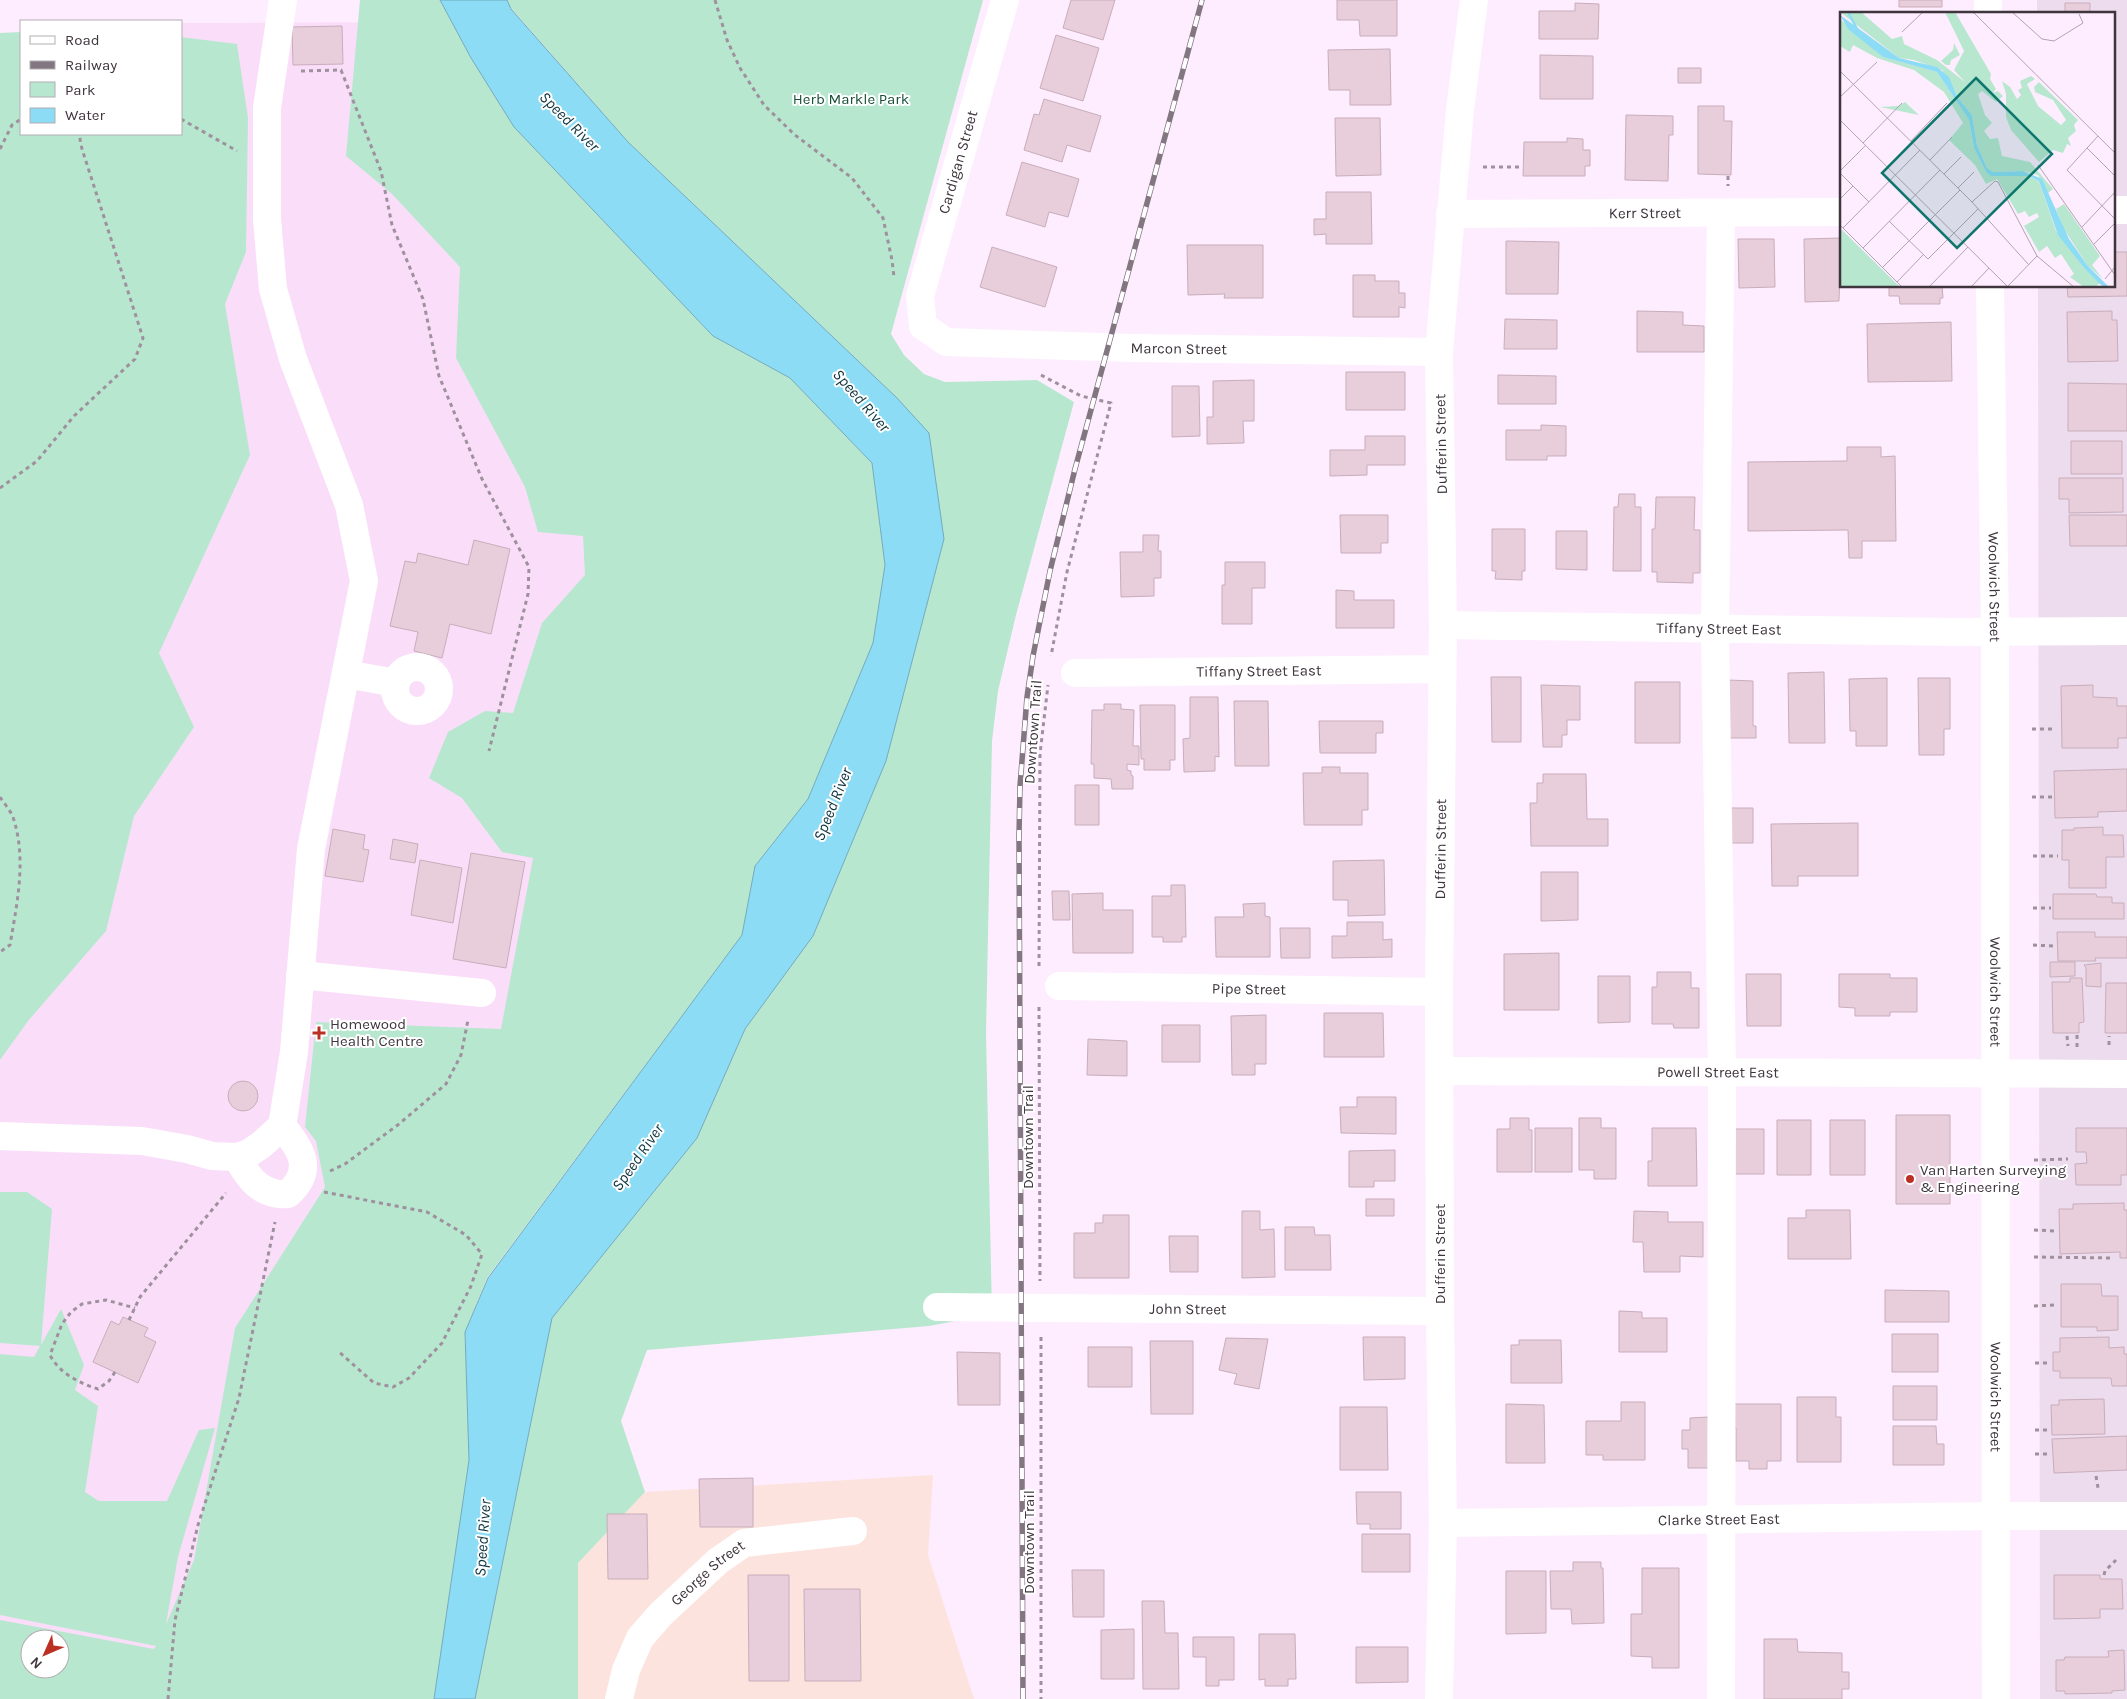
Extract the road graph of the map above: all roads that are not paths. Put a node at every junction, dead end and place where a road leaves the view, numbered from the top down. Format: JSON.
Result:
{"nodes":[{"id":1,"x":1005,"y":0,"type":"edge"},
{"id":2,"x":1474,"y":0,"type":"edge"},
{"id":3,"x":281,"y":12,"type":"edge"},
{"id":4,"x":2114,"y":210,"type":"edge"},
{"id":5,"x":2127,"y":210,"type":"edge"},
{"id":6,"x":1840,"y":212,"type":"edge"},
{"id":7,"x":1722,"y":213,"type":"junction"},
{"id":8,"x":1450,"y":214,"type":"junction"},
{"id":9,"x":1990,"y":288,"type":"edge"},
{"id":10,"x":923,"y":326,"type":"joint"},
{"id":11,"x":1439,"y":352,"type":"junction"},
{"id":12,"x":1443,"y":625,"type":"junction"},
{"id":13,"x":1715,"y":629,"type":"junction"},
{"id":14,"x":2127,"y":631,"type":"edge"},
{"id":15,"x":1995,"y":632,"type":"junction"},
{"id":16,"x":1063,"y":668,"type":"road end"},
{"id":17,"x":1442,"y":670,"type":"junction"},
{"id":18,"x":346,"y":674,"type":"junction"},
{"id":19,"x":396,"y":683,"type":"dead end"},
{"id":20,"x":300,"y":975,"type":"junction"},
{"id":21,"x":1049,"y":981,"type":"road end"},
{"id":22,"x":477,"y":992,"type":"road end"},
{"id":23,"x":1439,"y":992,"type":"junction"},
{"id":24,"x":1440,"y":1071,"type":"junction"},
{"id":25,"x":1722,"y":1072,"type":"junction"},
{"id":26,"x":2127,"y":1074,"type":"edge"},
{"id":27,"x":1996,"y":1075,"type":"junction"},
{"id":28,"x":282,"y":1126,"type":"junction"},
{"id":29,"x":0,"y":1136,"type":"edge"},
{"id":30,"x":241,"y":1164,"type":"junction"},
{"id":31,"x":937,"y":1307,"type":"dead end"},
{"id":32,"x":1440,"y":1311,"type":"junction"},
{"id":33,"x":1995,"y":1516,"type":"junction"},
{"id":34,"x":2127,"y":1516,"type":"edge"},
{"id":35,"x":1720,"y":1520,"type":"junction"},
{"id":36,"x":1443,"y":1523,"type":"junction"},
{"id":37,"x":853,"y":1531,"type":"dead end"},
{"id":38,"x":619,"y":1699,"type":"edge"},
{"id":39,"x":1440,"y":1699,"type":"edge"},
{"id":40,"x":1721,"y":1699,"type":"edge"},
{"id":41,"x":1996,"y":1699,"type":"edge"}],
"edges":[{"from":1,"to":10,"type":"street","name":"Cardigan Street"},
{"from":2,"to":8,"type":"street","name":"Dufferin Street"},
{"from":3,"to":18,"type":"street"},
{"from":4,"to":5,"type":"street"},
{"from":6,"to":7,"type":"street","name":"Kerr Street"},
{"from":7,"to":8,"type":"street","name":"Kerr Street"},
{"from":7,"to":13,"type":"street"},
{"from":8,"to":11,"type":"street","name":"Dufferin Street"},
{"from":9,"to":15,"type":"street","name":"Woolwich Street"},
{"from":10,"to":11,"type":"street","name":"Marcon Street"},
{"from":11,"to":12,"type":"street","name":"Dufferin Street"},
{"from":12,"to":13,"type":"street","name":"Tiffany Street East"},
{"from":12,"to":17,"type":"street","name":"Dufferin Street"},
{"from":13,"to":15,"type":"street","name":"Tiffany Street East"},
{"from":13,"to":25,"type":"street"},
{"from":14,"to":15,"type":"street","name":"Tiffany Street East"},
{"from":15,"to":27,"type":"street","name":"Woolwich Street"},
{"from":16,"to":17,"type":"street","name":"Tiffany Street East"},
{"from":17,"to":23,"type":"street","name":"Dufferin Street"},
{"from":18,"to":19,"type":"street"},
{"from":18,"to":20,"type":"street"},
{"from":20,"to":22,"type":"street"},
{"from":20,"to":28,"type":"street"},
{"from":21,"to":23,"type":"street","name":"Pipe Street"},
{"from":23,"to":24,"type":"street","name":"Dufferin Street"},
{"from":24,"to":25,"type":"street","name":"Powell Street East"},
{"from":24,"to":32,"type":"street","name":"Dufferin Street"},
{"from":25,"to":27,"type":"street","name":"Powell Street East"},
{"from":25,"to":35,"type":"street"},
{"from":26,"to":27,"type":"street","name":"Powell Street East"},
{"from":27,"to":33,"type":"street","name":"Woolwich Street"},
{"from":28,"to":30,"type":"street"},
{"from":28,"to":30,"type":"street"},
{"from":29,"to":30,"type":"street"},
{"from":31,"to":32,"type":"street","name":"John Street"},
{"from":32,"to":36,"type":"street","name":"Dufferin Street"},
{"from":33,"to":34,"type":"street","name":"Clarke Street East"},
{"from":33,"to":35,"type":"street","name":"Clarke Street East"},
{"from":33,"to":41,"type":"street","name":"Woolwich Street"},
{"from":35,"to":36,"type":"street","name":"Clarke Street East"},
{"from":35,"to":40,"type":"street"},
{"from":36,"to":39,"type":"street","name":"Dufferin Street"},
{"from":37,"to":38,"type":"street","name":"George Street"}]}
